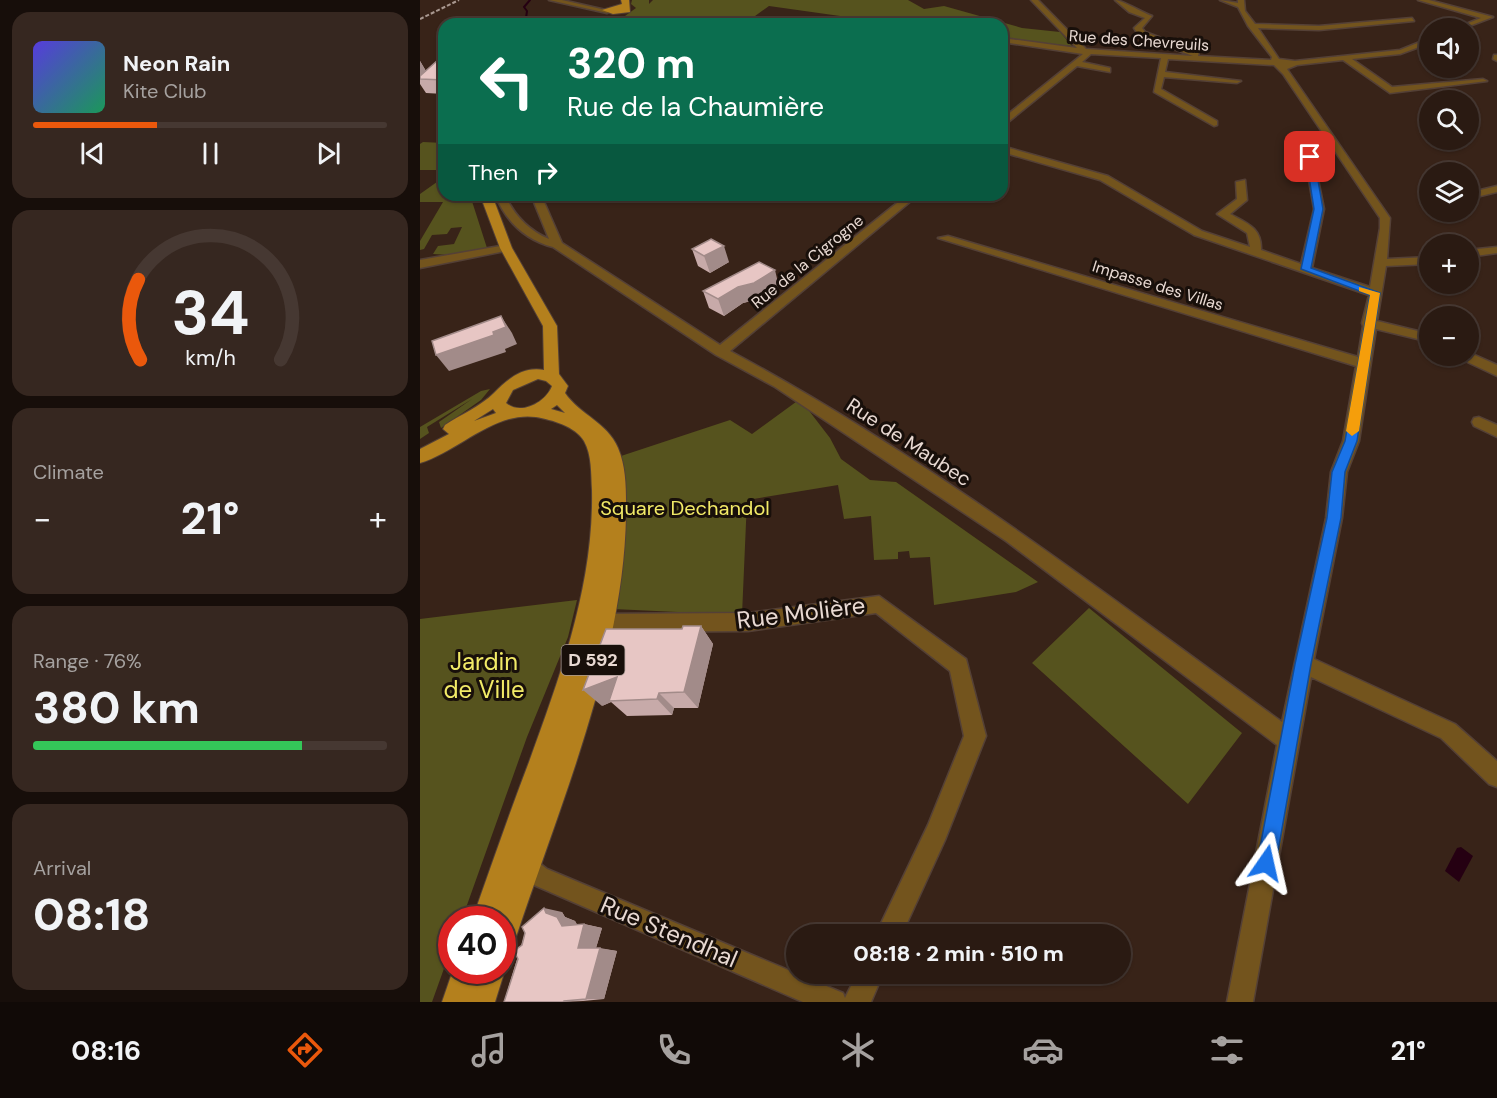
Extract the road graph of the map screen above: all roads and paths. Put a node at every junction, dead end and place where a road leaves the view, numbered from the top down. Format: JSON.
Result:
{"nodes":[{"id":1,"x":552,"y":0,"type":"edge"},
{"id":2,"x":1034,"y":0,"type":"edge"},
{"id":3,"x":1118,"y":0,"type":"edge"},
{"id":4,"x":1223,"y":0,"type":"edge"},
{"id":5,"x":1421,"y":0,"type":"edge"},
{"id":6,"x":1240,"y":2,"type":"edge"},
{"id":7,"x":624,"y":4,"type":"edge"},
{"id":8,"x":610,"y":9,"type":"junction"},
{"id":9,"x":1497,"y":16,"type":"edge"},
{"id":10,"x":1486,"y":17,"type":"junction"},
{"id":11,"x":612,"y":18,"type":"edge"},
{"id":12,"x":613,"y":18,"type":"edge"},
{"id":13,"x":1412,"y":20,"type":"dead end"},
{"id":14,"x":1479,"y":23,"type":"edge"},
{"id":15,"x":1252,"y":26,"type":"junction"},
{"id":16,"x":1008,"y":41,"type":"edge"},
{"id":17,"x":1419,"y":46,"type":"edge"},
{"id":18,"x":1267,"y":47,"type":"junction"},
{"id":19,"x":1084,"y":51,"type":"junction"},
{"id":20,"x":1165,"y":57,"type":"junction"},
{"id":21,"x":1342,"y":57,"type":"junction"},
{"id":22,"x":1208,"y":60,"type":"junction"},
{"id":23,"x":1111,"y":61,"type":"dead end"},
{"id":24,"x":1075,"y":63,"type":"junction"},
{"id":25,"x":1277,"y":63,"type":"junction"},
{"id":26,"x":1293,"y":63,"type":"junction"},
{"id":27,"x":1107,"y":70,"type":"junction"},
{"id":28,"x":1161,"y":74,"type":"junction"},
{"id":29,"x":1098,"y":80,"type":"dead end"},
{"id":30,"x":1237,"y":81,"type":"dead end"},
{"id":31,"x":1484,"y":81,"type":"dead end"},
{"id":32,"x":1295,"y":85,"type":"junction"},
{"id":33,"x":1008,"y":114,"type":"edge"},
{"id":34,"x":1014,"y":115,"type":"junction"},
{"id":35,"x":1008,"y":120,"type":"edge"},
{"id":36,"x":1214,"y":123,"type":"dead end"},
{"id":37,"x":1008,"y":151,"type":"edge"},
{"id":38,"x":1310,"y":157,"type":"dead end"},
{"id":39,"x":1241,"y":182,"type":"dead end"},
{"id":40,"x":1497,"y":189,"type":"edge"},
{"id":41,"x":1479,"y":194,"type":"edge"},
{"id":42,"x":488,"y":201,"type":"edge"},
{"id":43,"x":503,"y":201,"type":"edge"},
{"id":44,"x":539,"y":201,"type":"edge"},
{"id":45,"x":906,"y":201,"type":"edge"},
{"id":46,"x":944,"y":238,"type":"dead end"},
{"id":47,"x":558,"y":245,"type":"junction"},
{"id":48,"x":506,"y":248,"type":"junction"},
{"id":49,"x":1497,"y":250,"type":"edge"},
{"id":50,"x":1255,"y":251,"type":"junction"},
{"id":51,"x":1479,"y":252,"type":"edge"},
{"id":52,"x":1419,"y":261,"type":"edge"},
{"id":53,"x":1382,"y":262,"type":"junction"},
{"id":54,"x":420,"y":264,"type":"edge"},
{"id":55,"x":1306,"y":269,"type":"junction"},
{"id":56,"x":1375,"y":293,"type":"junction"},
{"id":57,"x":1368,"y":323,"type":"junction"},
{"id":58,"x":1419,"y":335,"type":"edge"},
{"id":59,"x":551,"y":344,"type":"junction"},
{"id":60,"x":721,"y":352,"type":"junction"},
{"id":61,"x":1479,"y":362,"type":"edge"},
{"id":62,"x":1362,"y":363,"type":"junction"},
{"id":63,"x":1497,"y":371,"type":"edge"},
{"id":64,"x":520,"y":379,"type":"junction"},
{"id":65,"x":555,"y":385,"type":"junction"},
{"id":66,"x":499,"y":397,"type":"junction"},
{"id":67,"x":533,"y":411,"type":"junction"},
{"id":68,"x":512,"y":413,"type":"junction"},
{"id":69,"x":1479,"y":422,"type":"dead end"},
{"id":70,"x":1497,"y":432,"type":"edge"},
{"id":71,"x":420,"y":447,"type":"edge"},
{"id":72,"x":420,"y":457,"type":"edge"},
{"id":73,"x":595,"y":623,"type":"junction"},
{"id":74,"x":1303,"y":664,"type":"junction"},
{"id":75,"x":1290,"y":741,"type":"junction"},
{"id":76,"x":1497,"y":776,"type":"edge"},
{"id":77,"x":515,"y":866,"type":"junction"},
{"id":78,"x":493,"y":906,"type":"edge"},
{"id":79,"x":508,"y":906,"type":"edge"},
{"id":80,"x":894,"y":924,"type":"edge"},
{"id":81,"x":462,"y":984,"type":"edge"},
{"id":82,"x":487,"y":984,"type":"edge"},
{"id":83,"x":865,"y":984,"type":"edge"},
{"id":84,"x":456,"y":1002,"type":"edge"},
{"id":85,"x":481,"y":1002,"type":"edge"},
{"id":86,"x":834,"y":1002,"type":"edge"},
{"id":87,"x":857,"y":1002,"type":"edge"},
{"id":88,"x":1240,"y":1002,"type":"edge"}],
"edges":[{"from":1,"to":8,"type":"street"},
{"from":2,"to":19,"type":"street"},
{"from":3,"to":22,"type":"street"},
{"from":4,"to":6,"type":"street"},
{"from":5,"to":10,"type":"street"},
{"from":6,"to":15,"type":"street"},
{"from":7,"to":8,"type":"main road"},
{"from":7,"to":12,"type":"main road"},
{"from":8,"to":11,"type":"main road"},
{"from":9,"to":10,"type":"street"},
{"from":10,"to":14,"type":"street"},
{"from":13,"to":15,"type":"street"},
{"from":15,"to":18,"type":"street"},
{"from":16,"to":19,"type":"street","name":"Rue des Chevreuils"},
{"from":17,"to":21,"type":"street","name":"Rue des Chevreuils"},
{"from":18,"to":25,"type":"street"},
{"from":18,"to":26,"type":"street"},
{"from":19,"to":20,"type":"street","name":"Rue des Chevreuils"},
{"from":19,"to":24,"type":"street"},
{"from":20,"to":22,"type":"street","name":"Rue des Chevreuils"},
{"from":20,"to":28,"type":"street"},
{"from":21,"to":26,"type":"street","name":"Rue des Chevreuils"},
{"from":21,"to":31,"type":"street"},
{"from":22,"to":25,"type":"street","name":"Rue des Chevreuils"},
{"from":23,"to":27,"type":"street"},
{"from":24,"to":27,"type":"street"},
{"from":24,"to":34,"type":"street"},
{"from":25,"to":26,"type":"street","name":"Rue des Chevreuils"},
{"from":25,"to":32,"type":"street"},
{"from":26,"to":32,"type":"street"},
{"from":27,"to":29,"type":"street"},
{"from":28,"to":30,"type":"street"},
{"from":28,"to":36,"type":"street"},
{"from":32,"to":53,"type":"street"},
{"from":33,"to":34,"type":"street"},
{"from":34,"to":35,"type":"street"},
{"from":37,"to":50,"type":"street"},
{"from":38,"to":55,"type":"street"},
{"from":39,"to":50,"type":"street"},
{"from":40,"to":41,"type":"street"},
{"from":42,"to":48,"type":"main road"},
{"from":43,"to":47,"type":"street","name":"Rue de Maubec"},
{"from":44,"to":47,"type":"street"},
{"from":45,"to":60,"type":"street","name":"Rue de la Cigrogne"},
{"from":46,"to":62,"type":"street","name":"Impasse des Villas"},
{"from":47,"to":60,"type":"street","name":"Rue de Maubec"},
{"from":48,"to":54,"type":"street"},
{"from":48,"to":59,"type":"main road"},
{"from":49,"to":51,"type":"street"},
{"from":50,"to":55,"type":"street"},
{"from":52,"to":53,"type":"street"},
{"from":53,"to":56,"type":"street"},
{"from":55,"to":56,"type":"street"},
{"from":56,"to":57,"type":"street"},
{"from":57,"to":58,"type":"street"},
{"from":57,"to":62,"type":"street"},
{"from":59,"to":64,"type":"main road"},
{"from":59,"to":65,"type":"main road"},
{"from":60,"to":75,"type":"street","name":"Rue de Maubec"},
{"from":61,"to":63,"type":"street"},
{"from":62,"to":74,"type":"street"},
{"from":64,"to":65,"type":"main road"},
{"from":64,"to":66,"type":"main road"},
{"from":65,"to":67,"type":"main road"},
{"from":65,"to":73,"type":"main road","number":"D 592"},
{"from":66,"to":68,"type":"main road"},
{"from":66,"to":71,"type":"main road"},
{"from":67,"to":68,"type":"main road"},
{"from":67,"to":73,"type":"main road","number":"D 592"},
{"from":68,"to":72,"type":"main road"},
{"from":69,"to":70,"type":"street"},
{"from":73,"to":77,"type":"main road","number":"D 592"},
{"from":73,"to":80,"type":"street","name":"Rue Molière"},
{"from":74,"to":75,"type":"street"},
{"from":74,"to":76,"type":"street"},
{"from":75,"to":88,"type":"street"},
{"from":77,"to":78,"type":"main road","number":"D 592"},
{"from":77,"to":79,"type":"main road","number":"D 592"},
{"from":77,"to":86,"type":"street","name":"Rue Stendhal"},
{"from":81,"to":84,"type":"main road"},
{"from":82,"to":85,"type":"main road"},
{"from":83,"to":87,"type":"street"}]}
